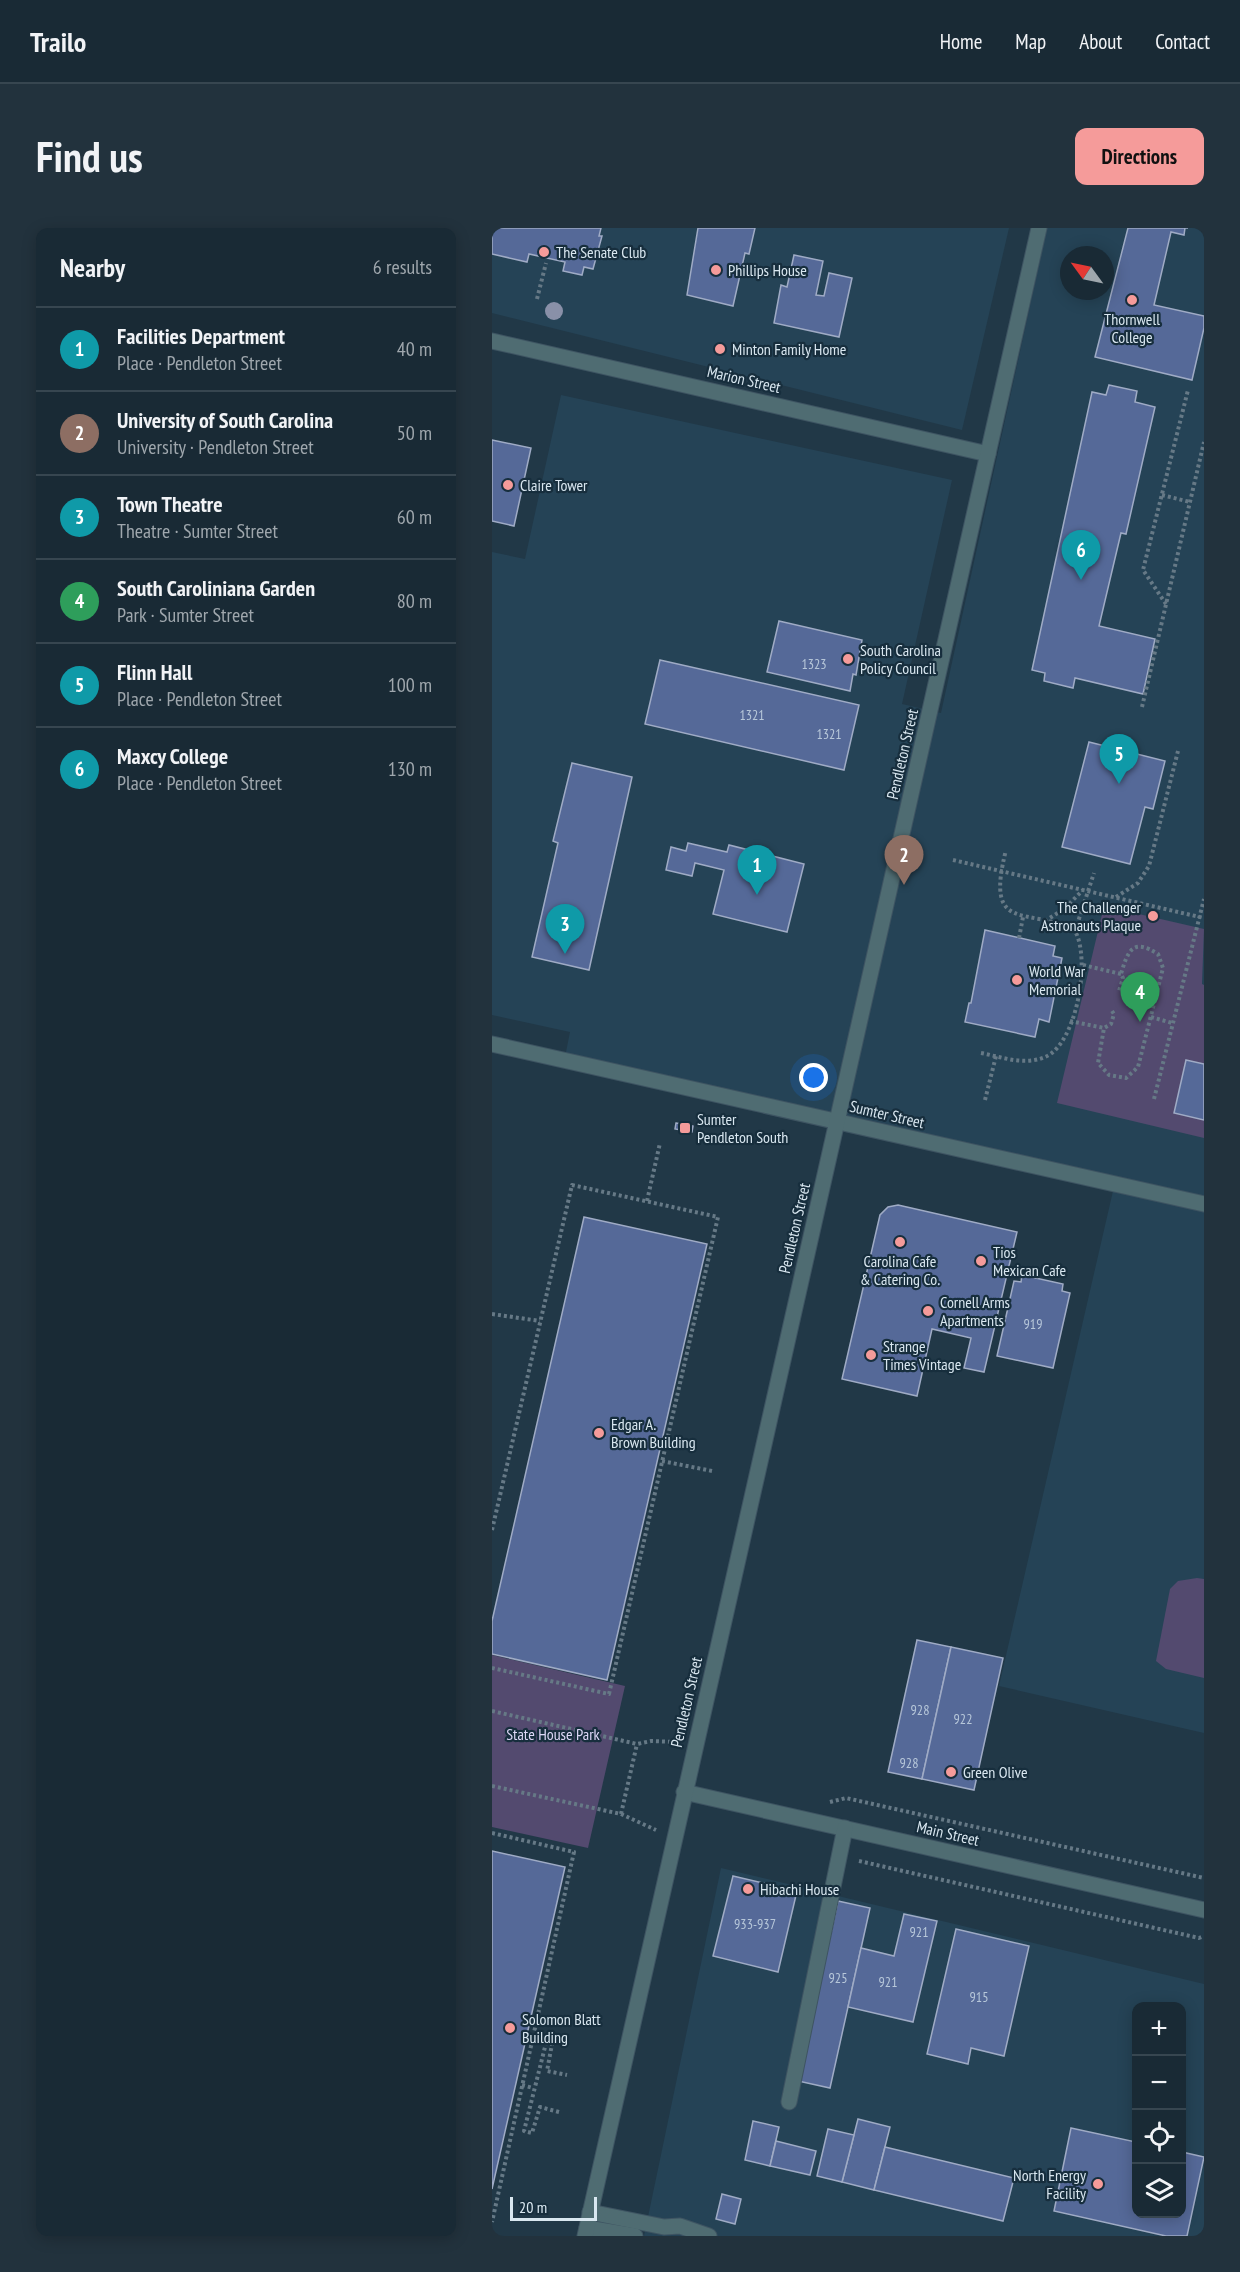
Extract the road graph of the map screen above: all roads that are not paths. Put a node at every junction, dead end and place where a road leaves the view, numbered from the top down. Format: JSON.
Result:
{"nodes":[{"id":1,"x":1039,"y":228,"type":"edge"},
{"id":2,"x":492,"y":340,"type":"edge"},
{"id":3,"x":988,"y":454,"type":"junction"},
{"id":4,"x":492,"y":1044,"type":"edge"},
{"id":5,"x":837,"y":1120,"type":"junction"},
{"id":6,"x":1204,"y":1204,"type":"edge"},
{"id":7,"x":684,"y":1792,"type":"junction"},
{"id":8,"x":846,"y":1828,"type":"junction"},
{"id":9,"x":1204,"y":1910,"type":"edge"},
{"id":10,"x":789,"y":2102,"type":"dead end"},
{"id":11,"x":590,"y":2212,"type":"junction"},
{"id":12,"x":586,"y":2232,"type":"edge"},
{"id":13,"x":635,"y":2236,"type":"edge"},
{"id":14,"x":709,"y":2236,"type":"edge"}],
"edges":[{"from":1,"to":3,"type":"street","name":"Pendleton Street"},
{"from":2,"to":3,"type":"street","name":"Marion Street"},
{"from":3,"to":5,"type":"street","name":"Pendleton Street"},
{"from":4,"to":5,"type":"street","name":"Sumter Street"},
{"from":5,"to":6,"type":"street","name":"Sumter Street"},
{"from":5,"to":7,"type":"street","name":"Pendleton Street"},
{"from":7,"to":8,"type":"street","name":"Main Street"},
{"from":7,"to":11,"type":"street","name":"Pendleton Street"},
{"from":8,"to":9,"type":"street","name":"Main Street"},
{"from":8,"to":10,"type":"street"},
{"from":11,"to":12,"type":"street","name":"Pendleton Street"},
{"from":11,"to":14,"type":"street"},
{"from":12,"to":13,"type":"street"}]}
